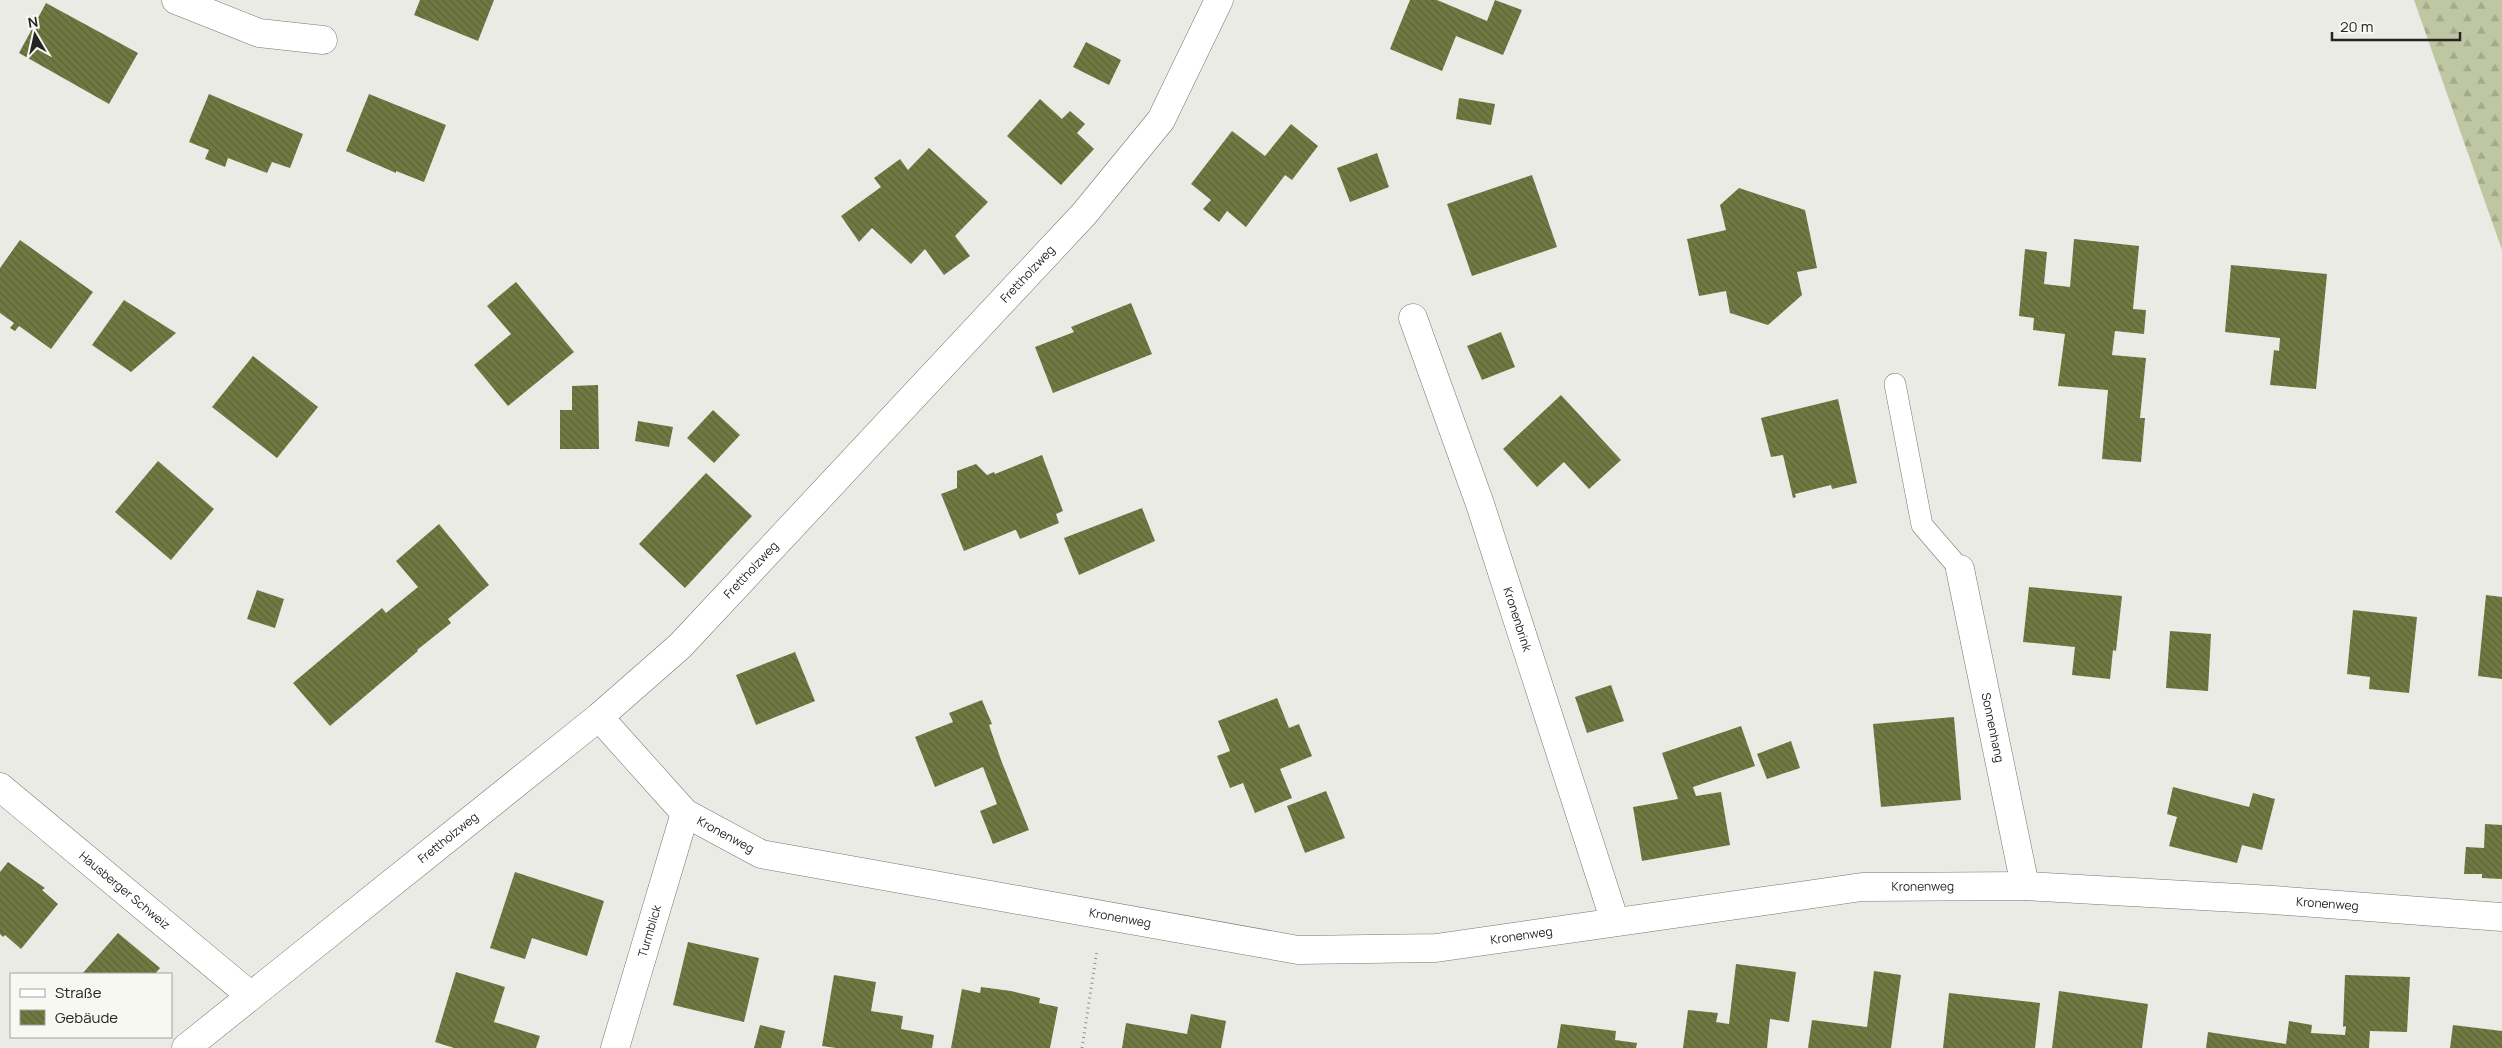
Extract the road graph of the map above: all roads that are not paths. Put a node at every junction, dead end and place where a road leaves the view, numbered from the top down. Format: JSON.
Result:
{"nodes":[{"id":1,"x":176,"y":0,"type":"edge"},
{"id":2,"x":1219,"y":0,"type":"edge"},
{"id":3,"x":323,"y":40,"type":"dead end"},
{"id":4,"x":1413,"y":318,"type":"dead end"},
{"id":5,"x":1895,"y":384,"type":"dead end"},
{"id":6,"x":1960,"y":570,"type":"joint"},
{"id":7,"x":599,"y":716,"type":"junction"},
{"id":8,"x":0,"y":787,"type":"edge"},
{"id":9,"x":685,"y":813,"type":"junction"},
{"id":10,"x":2025,"y":886,"type":"junction"},
{"id":11,"x":2502,"y":917,"type":"edge"},
{"id":12,"x":1615,"y":922,"type":"junction"},
{"id":13,"x":250,"y":995,"type":"junction"},
{"id":14,"x":186,"y":1048,"type":"edge"},
{"id":15,"x":616,"y":1048,"type":"edge"}],
"edges":[{"from":1,"to":3,"type":"street"},
{"from":2,"to":7,"type":"street","name":"Frettholzweg"},
{"from":4,"to":12,"type":"street","name":"Kronenbrink"},
{"from":5,"to":6,"type":"lane"},
{"from":6,"to":10,"type":"street","name":"Sonnenhang"},
{"from":7,"to":9,"type":"street","name":"Kronenweg"},
{"from":7,"to":13,"type":"street","name":"Frettholzweg"},
{"from":8,"to":13,"type":"street","name":"Hausberger Schweiz"},
{"from":9,"to":12,"type":"street","name":"Kronenweg"},
{"from":9,"to":15,"type":"street","name":"Turmblick"},
{"from":10,"to":11,"type":"street","name":"Kronenweg"},
{"from":10,"to":12,"type":"street","name":"Kronenweg"},
{"from":13,"to":14,"type":"street","name":"Frettholzweg"}]}
